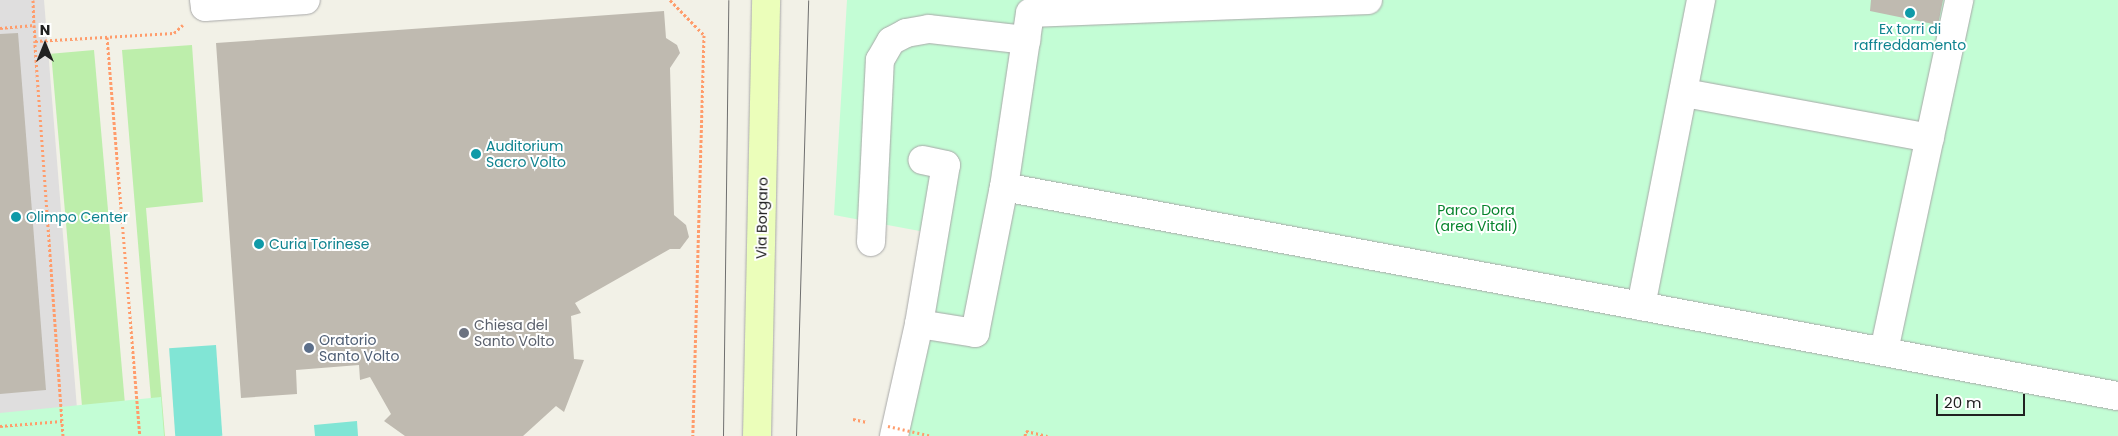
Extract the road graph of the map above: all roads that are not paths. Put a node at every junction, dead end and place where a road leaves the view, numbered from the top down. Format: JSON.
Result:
{"nodes":[{"id":1,"x":306,"y":0,"type":"edge"},
{"id":2,"x":766,"y":0,"type":"edge"},
{"id":3,"x":1368,"y":0,"type":"edge"},
{"id":4,"x":1701,"y":0,"type":"edge"},
{"id":5,"x":1959,"y":0,"type":"edge"},
{"id":6,"x":204,"y":4,"type":"edge"},
{"id":7,"x":1026,"y":40,"type":"junction"},
{"id":8,"x":1685,"y":92,"type":"junction"},
{"id":9,"x":1930,"y":138,"type":"junction"},
{"id":10,"x":923,"y":160,"type":"dead end"},
{"id":11,"x":1004,"y":187,"type":"junction"},
{"id":12,"x":871,"y":242,"type":"dead end"},
{"id":13,"x":1642,"y":306,"type":"junction"},
{"id":14,"x":919,"y":324,"type":"junction"},
{"id":15,"x":1884,"y":350,"type":"junction"},
{"id":16,"x":2118,"y":396,"type":"edge"},
{"id":17,"x":891,"y":431,"type":"edge"},
{"id":18,"x":757,"y":436,"type":"edge"}],
"edges":[{"from":1,"to":6,"type":"street"},
{"from":2,"to":18,"type":"street","name":"Via Borgaro"},
{"from":3,"to":7,"type":"street"},
{"from":4,"to":8,"type":"street"},
{"from":5,"to":9,"type":"street"},
{"from":7,"to":11,"type":"street"},
{"from":7,"to":12,"type":"street"},
{"from":8,"to":9,"type":"street"},
{"from":8,"to":13,"type":"street"},
{"from":9,"to":15,"type":"street"},
{"from":10,"to":14,"type":"street"},
{"from":11,"to":13,"type":"street"},
{"from":11,"to":14,"type":"street"},
{"from":13,"to":15,"type":"street"},
{"from":14,"to":17,"type":"street"},
{"from":15,"to":16,"type":"street"}]}
